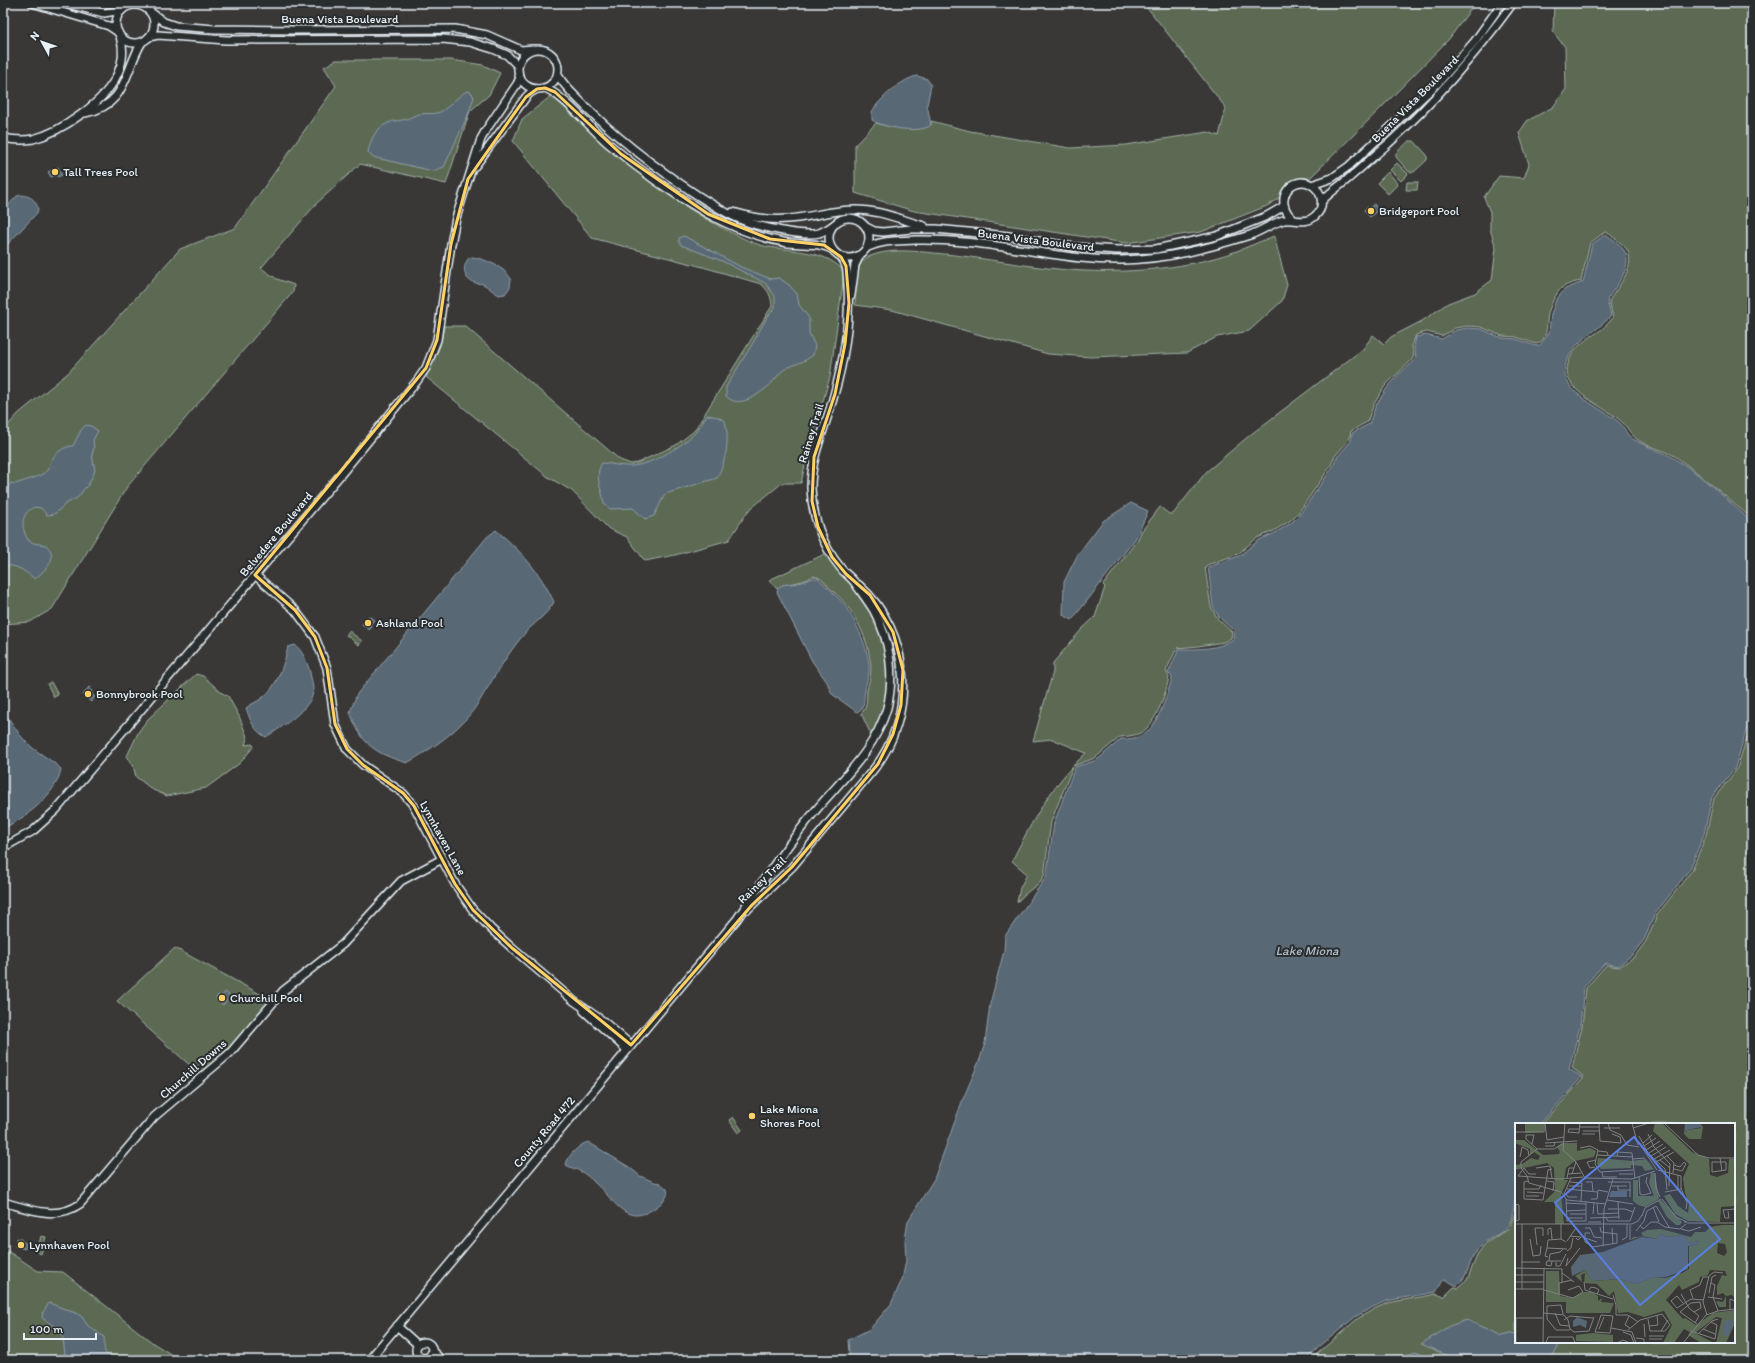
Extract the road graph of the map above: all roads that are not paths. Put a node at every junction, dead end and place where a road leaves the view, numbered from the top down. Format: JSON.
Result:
{"nodes":[{"id":1,"x":32,"y":3,"type":"edge"},
{"id":2,"x":64,"y":3,"type":"edge"},
{"id":3,"x":1502,"y":3,"type":"edge"},
{"id":4,"x":1513,"y":3,"type":"edge"},
{"id":5,"x":123,"y":10,"type":"junction"},
{"id":6,"x":148,"y":10,"type":"junction"},
{"id":7,"x":119,"y":34,"type":"junction"},
{"id":8,"x":146,"y":39,"type":"junction"},
{"id":9,"x":534,"y":49,"type":"junction"},
{"id":10,"x":518,"y":66,"type":"junction"},
{"id":11,"x":558,"y":75,"type":"junction"},
{"id":12,"x":520,"y":78,"type":"junction"},
{"id":13,"x":112,"y":84,"type":"junction"},
{"id":14,"x":541,"y":89,"type":"junction"},
{"id":15,"x":120,"y":90,"type":"junction"},
{"id":16,"x":85,"y":113,"type":"junction"},
{"id":17,"x":3,"y":138,"type":"edge"},
{"id":18,"x":468,"y":178,"type":"junction"},
{"id":19,"x":1312,"y":185,"type":"junction"},
{"id":20,"x":1322,"y":201,"type":"junction"},
{"id":21,"x":1284,"y":206,"type":"junction"},
{"id":22,"x":716,"y":207,"type":"junction"},
{"id":23,"x":1293,"y":219,"type":"junction"},
{"id":24,"x":835,"y":224,"type":"junction"},
{"id":25,"x":866,"y":227,"type":"junction"},
{"id":26,"x":936,"y":230,"type":"junction"},
{"id":27,"x":868,"y":247,"type":"junction"},
{"id":28,"x":832,"y":249,"type":"junction"},
{"id":29,"x":860,"y":255,"type":"junction"},
{"id":30,"x":841,"y":257,"type":"junction"},
{"id":31,"x":849,"y":303,"type":"junction"},
{"id":32,"x":255,"y":575,"type":"junction"},
{"id":33,"x":855,"y":583,"type":"junction"},
{"id":34,"x":3,"y":848,"type":"edge"},
{"id":35,"x":442,"y":859,"type":"junction"},
{"id":36,"x":738,"y":919,"type":"junction"},
{"id":37,"x":629,"y":1047,"type":"junction"},
{"id":38,"x":3,"y":1202,"type":"edge"},
{"id":39,"x":396,"y":1326,"type":"junction"},
{"id":40,"x":417,"y":1344,"type":"junction"},
{"id":41,"x":432,"y":1351,"type":"junction"},
{"id":42,"x":427,"y":1359,"type":"edge"},
{"id":43,"x":369,"y":1360,"type":"edge"},
{"id":44,"x":442,"y":1360,"type":"edge"}],
"edges":[{"from":1,"to":7,"type":"street","name":"Buena Vista Boulevard"},
{"from":2,"to":5,"type":"street","name":"Buena Vista Boulevard"},
{"from":3,"to":19,"type":"street","name":"Buena Vista Boulevard"},
{"from":4,"to":20,"type":"street","name":"Buena Vista Boulevard"},
{"from":5,"to":6,"type":"street","name":"Buena Vista Boulevard"},
{"from":5,"to":7,"type":"street"},
{"from":6,"to":8,"type":"street"},
{"from":6,"to":9,"type":"street","name":"Buena Vista Boulevard"},
{"from":7,"to":8,"type":"street","name":"Buena Vista Boulevard"},
{"from":7,"to":13,"type":"street"},
{"from":8,"to":10,"type":"street","name":"Buena Vista Boulevard"},
{"from":8,"to":15,"type":"street"},
{"from":9,"to":10,"type":"street"},
{"from":9,"to":11,"type":"street","name":"Buena Vista Boulevard"},
{"from":10,"to":12,"type":"street"},
{"from":11,"to":14,"type":"street"},
{"from":11,"to":22,"type":"street","name":"Buena Vista Boulevard"},
{"from":12,"to":14,"type":"street"},
{"from":12,"to":18,"type":"street","name":"Belvedere Boulevard"},
{"from":13,"to":15,"type":"street"},
{"from":13,"to":16,"type":"street"},
{"from":14,"to":18,"type":"street","name":"Belvedere Boulevard"},
{"from":14,"to":28,"type":"street"},
{"from":15,"to":16,"type":"street"},
{"from":16,"to":17,"type":"street"},
{"from":18,"to":32,"type":"street","name":"Belvedere Boulevard"},
{"from":19,"to":20,"type":"street"},
{"from":19,"to":21,"type":"street"},
{"from":20,"to":23,"type":"street"},
{"from":21,"to":23,"type":"street"},
{"from":21,"to":26,"type":"street","name":"Buena Vista Boulevard"},
{"from":22,"to":24,"type":"street","name":"Buena Vista Boulevard"},
{"from":22,"to":26,"type":"street"},
{"from":23,"to":27,"type":"street","name":"Buena Vista Boulevard"},
{"from":24,"to":25,"type":"street"},
{"from":24,"to":28,"type":"street"},
{"from":25,"to":26,"type":"street","name":"Buena Vista Boulevard"},
{"from":25,"to":27,"type":"street"},
{"from":27,"to":29,"type":"street"},
{"from":28,"to":30,"type":"street"},
{"from":29,"to":30,"type":"street"},
{"from":29,"to":31,"type":"street","name":"Rainey Trail"},
{"from":30,"to":31,"type":"street","name":"Rainey Trail"},
{"from":31,"to":33,"type":"street","name":"Rainey Trail"},
{"from":32,"to":34,"type":"street","name":"Belvedere Boulevard"},
{"from":32,"to":35,"type":"street","name":"Lynnhaven Lane"},
{"from":33,"to":36,"type":"street","name":"Rainey Trail"},
{"from":33,"to":36,"type":"street","name":"Rainey Trail"},
{"from":35,"to":37,"type":"street","name":"Lynnhaven Lane"},
{"from":35,"to":38,"type":"street","name":"Churchill Downs"},
{"from":36,"to":37,"type":"street","name":"County Road 472"},
{"from":37,"to":39,"type":"street","name":"County Road 472"},
{"from":39,"to":40,"type":"street"},
{"from":39,"to":43,"type":"street","name":"County Road 472"},
{"from":40,"to":41,"type":"street"},
{"from":40,"to":42,"type":"street"},
{"from":41,"to":42,"type":"street"},
{"from":41,"to":44,"type":"street"}]}
